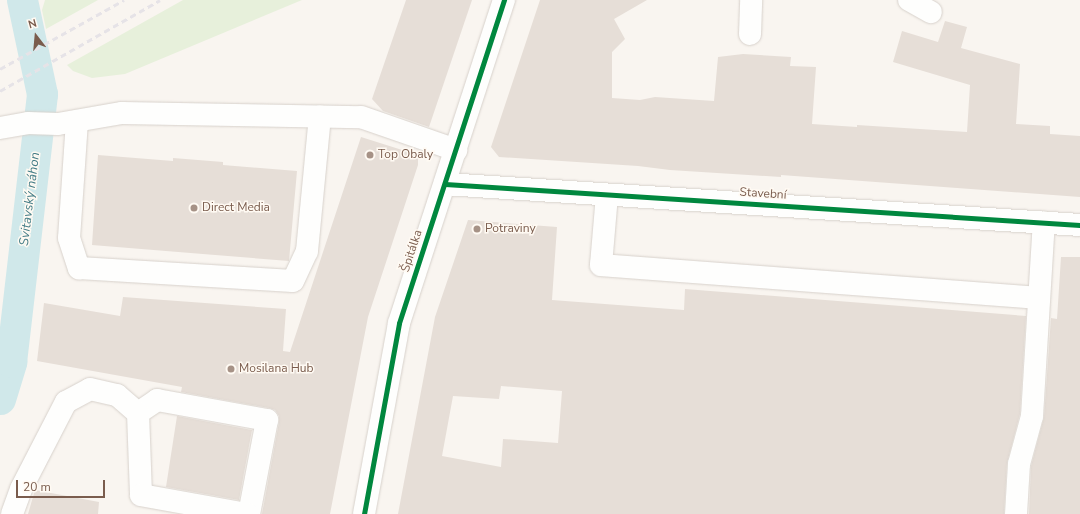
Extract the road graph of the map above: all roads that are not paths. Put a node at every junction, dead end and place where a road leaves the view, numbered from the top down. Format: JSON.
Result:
{"nodes":[{"id":1,"x":504,"y":0,"type":"edge"},
{"id":2,"x":751,"y":0,"type":"edge"},
{"id":3,"x":909,"y":0,"type":"edge"},
{"id":4,"x":931,"y":12,"type":"dead end"},
{"id":5,"x":750,"y":34,"type":"dead end"},
{"id":6,"x":320,"y":117,"type":"junction"},
{"id":7,"x":68,"y":123,"type":"junction"},
{"id":8,"x":0,"y":128,"type":"edge"},
{"id":9,"x":456,"y":150,"type":"junction"},
{"id":10,"x":445,"y":184,"type":"junction"},
{"id":11,"x":607,"y":195,"type":"junction"},
{"id":12,"x":1044,"y":222,"type":"junction"},
{"id":13,"x":1080,"y":225,"type":"edge"},
{"id":14,"x":1039,"y":298,"type":"junction"},
{"id":15,"x":138,"y":413,"type":"junction"},
{"id":16,"x":12,"y":514,"type":"edge"},
{"id":17,"x":248,"y":514,"type":"edge"},
{"id":18,"x":364,"y":514,"type":"edge"},
{"id":19,"x":1016,"y":514,"type":"edge"}],
"edges":[{"from":1,"to":9,"type":"street","name":"Špitálka"},
{"from":2,"to":5,"type":"street"},
{"from":3,"to":4,"type":"street"},
{"from":6,"to":7,"type":"street"},
{"from":6,"to":7,"type":"street"},
{"from":6,"to":9,"type":"street"},
{"from":7,"to":8,"type":"street"},
{"from":9,"to":10,"type":"street","name":"Špitálka"},
{"from":10,"to":11,"type":"street","name":"Stavební"},
{"from":10,"to":18,"type":"street","name":"Špitálka"},
{"from":11,"to":12,"type":"street","name":"Stavební"},
{"from":11,"to":14,"type":"street"},
{"from":12,"to":13,"type":"street","name":"Stavební"},
{"from":12,"to":14,"type":"street"},
{"from":14,"to":19,"type":"street"},
{"from":15,"to":16,"type":"street"},
{"from":15,"to":17,"type":"street"},
{"from":15,"to":17,"type":"street"}]}
